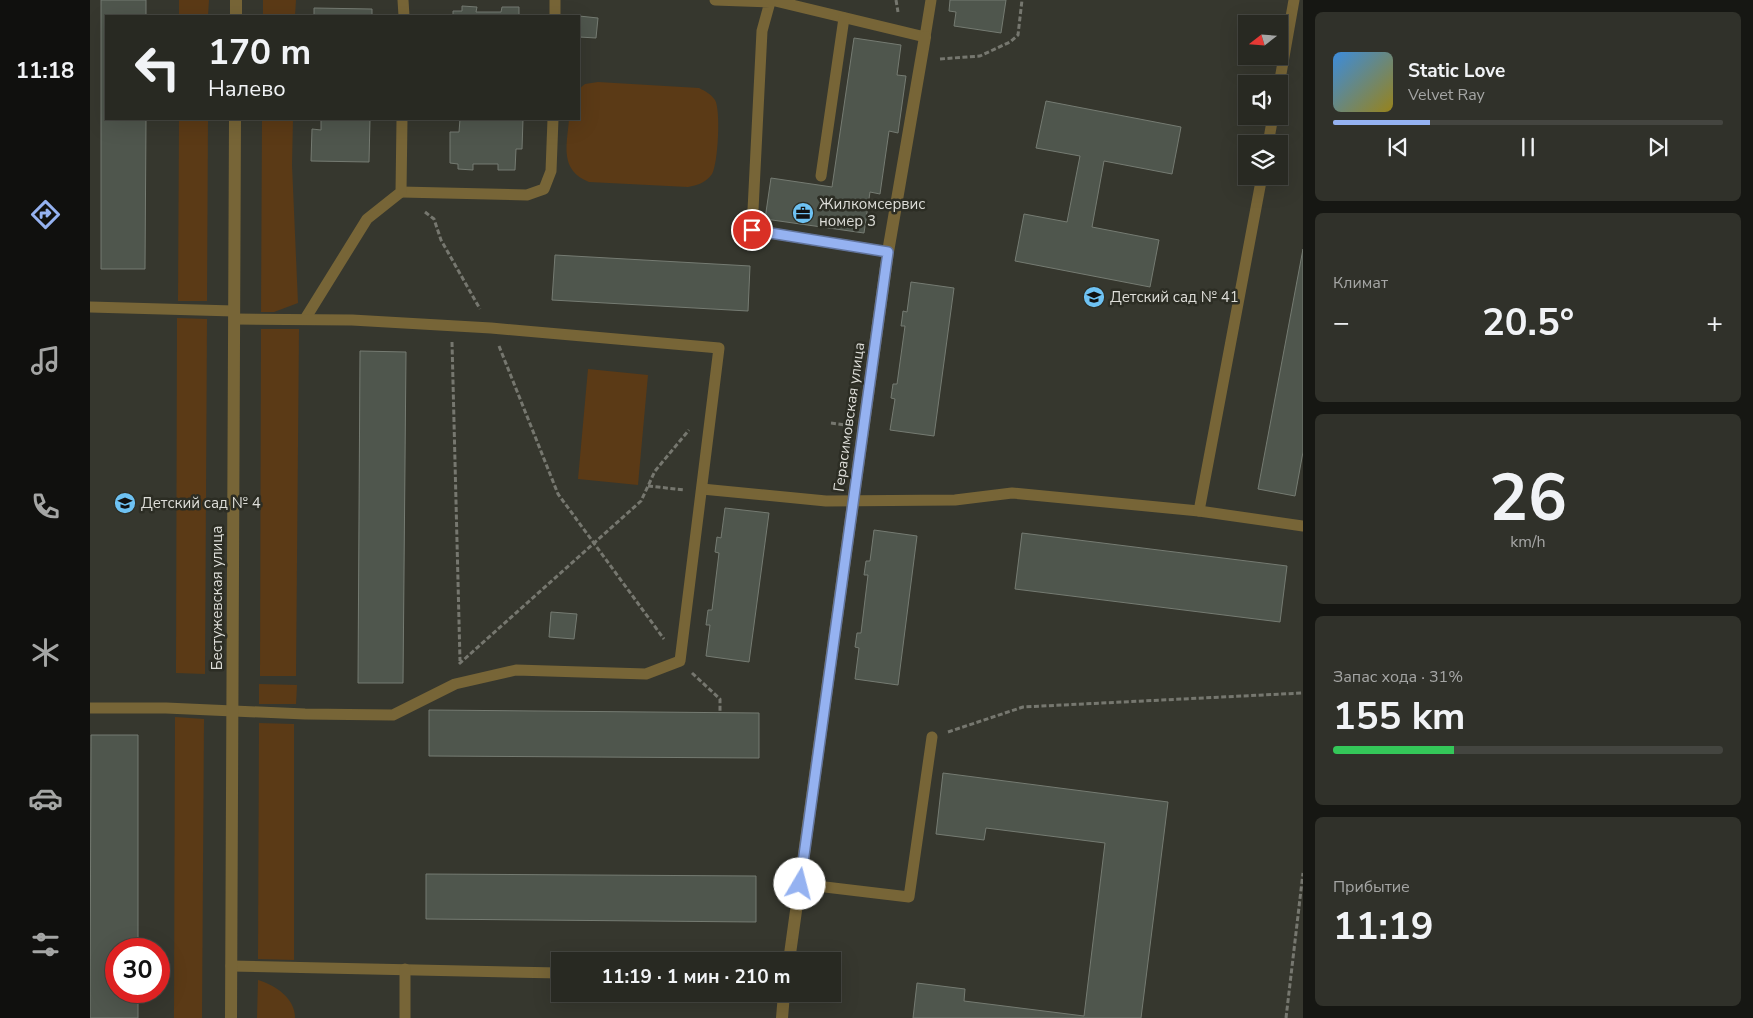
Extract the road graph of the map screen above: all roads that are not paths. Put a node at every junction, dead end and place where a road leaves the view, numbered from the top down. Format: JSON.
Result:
{"nodes":[{"id":1,"x":236,"y":0,"type":"edge"},
{"id":2,"x":403,"y":0,"type":"edge"},
{"id":3,"x":555,"y":0,"type":"edge"},
{"id":4,"x":715,"y":0,"type":"edge"},
{"id":5,"x":931,"y":0,"type":"edge"},
{"id":6,"x":1294,"y":0,"type":"edge"},
{"id":7,"x":770,"y":1,"type":"edge"},
{"id":8,"x":236,"y":15,"type":"edge"},
{"id":9,"x":404,"y":15,"type":"edge"},
{"id":10,"x":555,"y":15,"type":"edge"},
{"id":11,"x":844,"y":18,"type":"junction"},
{"id":12,"x":925,"y":37,"type":"junction"},
{"id":13,"x":1281,"y":75,"type":"edge"},
{"id":14,"x":235,"y":120,"type":"edge"},
{"id":15,"x":402,"y":120,"type":"edge"},
{"id":16,"x":552,"y":120,"type":"edge"},
{"id":17,"x":820,"y":176,"type":"dead end"},
{"id":18,"x":1260,"y":185,"type":"edge"},
{"id":19,"x":401,"y":192,"type":"junction"},
{"id":20,"x":888,"y":252,"type":"junction"},
{"id":21,"x":90,"y":307,"type":"edge"},
{"id":22,"x":234,"y":315,"type":"junction"},
{"id":23,"x":305,"y":319,"type":"junction"},
{"id":24,"x":702,"y":489,"type":"junction"},
{"id":25,"x":853,"y":500,"type":"junction"},
{"id":26,"x":1200,"y":511,"type":"junction"},
{"id":27,"x":1303,"y":526,"type":"edge"},
{"id":28,"x":90,"y":708,"type":"edge"},
{"id":29,"x":232,"y":711,"type":"junction"},
{"id":30,"x":932,"y":737,"type":"road end"},
{"id":31,"x":800,"y":884,"type":"junction"},
{"id":32,"x":789,"y":952,"type":"edge"},
{"id":33,"x":231,"y":966,"type":"junction"},
{"id":34,"x":405,"y":969,"type":"junction"},
{"id":35,"x":551,"y":973,"type":"edge"},
{"id":36,"x":783,"y":1002,"type":"edge"},
{"id":37,"x":231,"y":1018,"type":"edge"},
{"id":38,"x":405,"y":1018,"type":"edge"},
{"id":39,"x":782,"y":1018,"type":"edge"}],
"edges":[{"from":1,"to":8,"type":"street"},
{"from":2,"to":9,"type":"lane"},
{"from":3,"to":10,"type":"lane"},
{"from":4,"to":7,"type":"lane"},
{"from":5,"to":12,"type":"lane"},
{"from":6,"to":13,"type":"lane"},
{"from":7,"to":11,"type":"lane"},
{"from":7,"to":20,"type":"lane"},
{"from":11,"to":12,"type":"lane"},
{"from":11,"to":17,"type":"lane"},
{"from":12,"to":20,"type":"street","name":"Герасимовская улица"},
{"from":14,"to":22,"type":"street","name":"Бестужевская улица"},
{"from":15,"to":19,"type":"lane"},
{"from":16,"to":19,"type":"lane"},
{"from":18,"to":26,"type":"lane"},
{"from":19,"to":23,"type":"lane"},
{"from":20,"to":25,"type":"street","name":"Герасимовская улица"},
{"from":21,"to":22,"type":"lane"},
{"from":22,"to":23,"type":"lane"},
{"from":22,"to":29,"type":"street","name":"Бестужевская улица"},
{"from":23,"to":24,"type":"lane"},
{"from":24,"to":25,"type":"lane"},
{"from":24,"to":29,"type":"lane"},
{"from":25,"to":26,"type":"lane"},
{"from":25,"to":31,"type":"street","name":"Герасимовская улица"},
{"from":26,"to":27,"type":"lane"},
{"from":28,"to":29,"type":"lane"},
{"from":29,"to":33,"type":"street","name":"Бестужевская улица"},
{"from":30,"to":31,"type":"lane"},
{"from":31,"to":32,"type":"street","name":"Герасимовская улица"},
{"from":33,"to":34,"type":"lane"},
{"from":33,"to":37,"type":"street","name":"Бестужевская улица"},
{"from":34,"to":35,"type":"lane"},
{"from":34,"to":38,"type":"lane"},
{"from":36,"to":39,"type":"street"}]}
